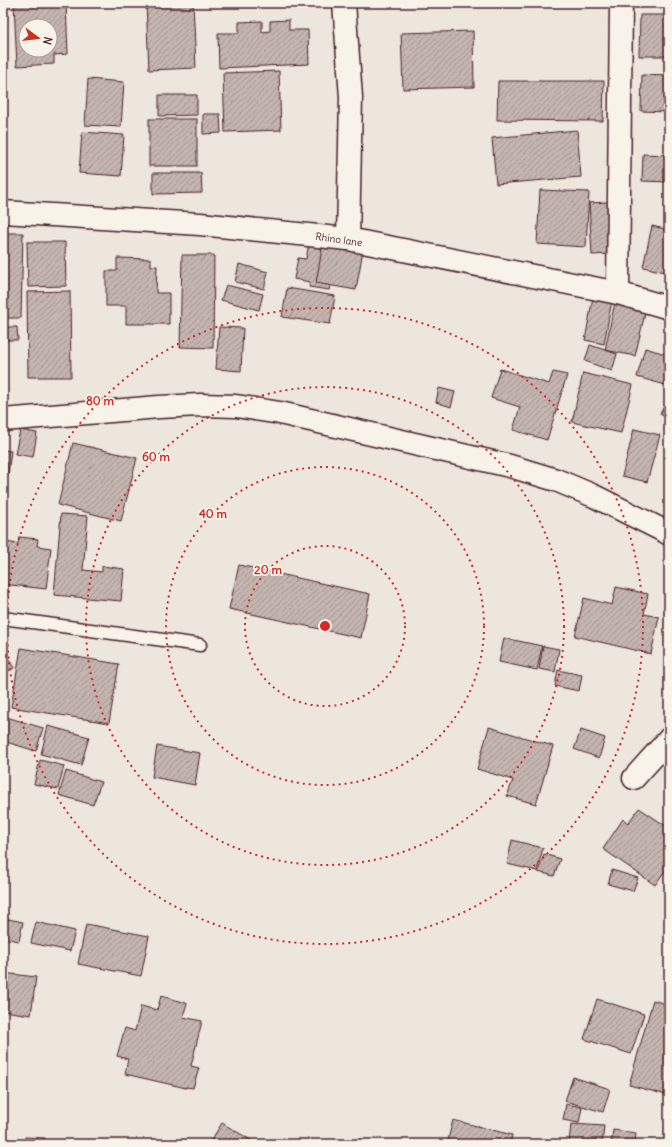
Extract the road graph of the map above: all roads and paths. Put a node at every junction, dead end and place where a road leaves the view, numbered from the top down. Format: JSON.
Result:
{"nodes":[{"id":1,"x":344,"y":3,"type":"edge"},
{"id":2,"x":621,"y":3,"type":"edge"},
{"id":3,"x":3,"y":212,"type":"edge"},
{"id":4,"x":348,"y":239,"type":"junction"},
{"id":5,"x":618,"y":292,"type":"junction"},
{"id":6,"x":669,"y":308,"type":"edge"},
{"id":7,"x":3,"y":420,"type":"edge"},
{"id":8,"x":669,"y":534,"type":"edge"},
{"id":9,"x":3,"y":618,"type":"edge"},
{"id":10,"x":200,"y":645,"type":"dead end"},
{"id":11,"x":669,"y":739,"type":"edge"},
{"id":12,"x":634,"y":778,"type":"dead end"}],
"edges":[{"from":1,"to":4,"type":"street"},
{"from":2,"to":5,"type":"street"},
{"from":3,"to":4,"type":"street","name":"Rhino lane"},
{"from":4,"to":5,"type":"street","name":"Rhino lane"},
{"from":5,"to":6,"type":"street","name":"Rhino lane"},
{"from":7,"to":8,"type":"street"},
{"from":9,"to":10,"type":"lane"},
{"from":11,"to":12,"type":"street"}]}
